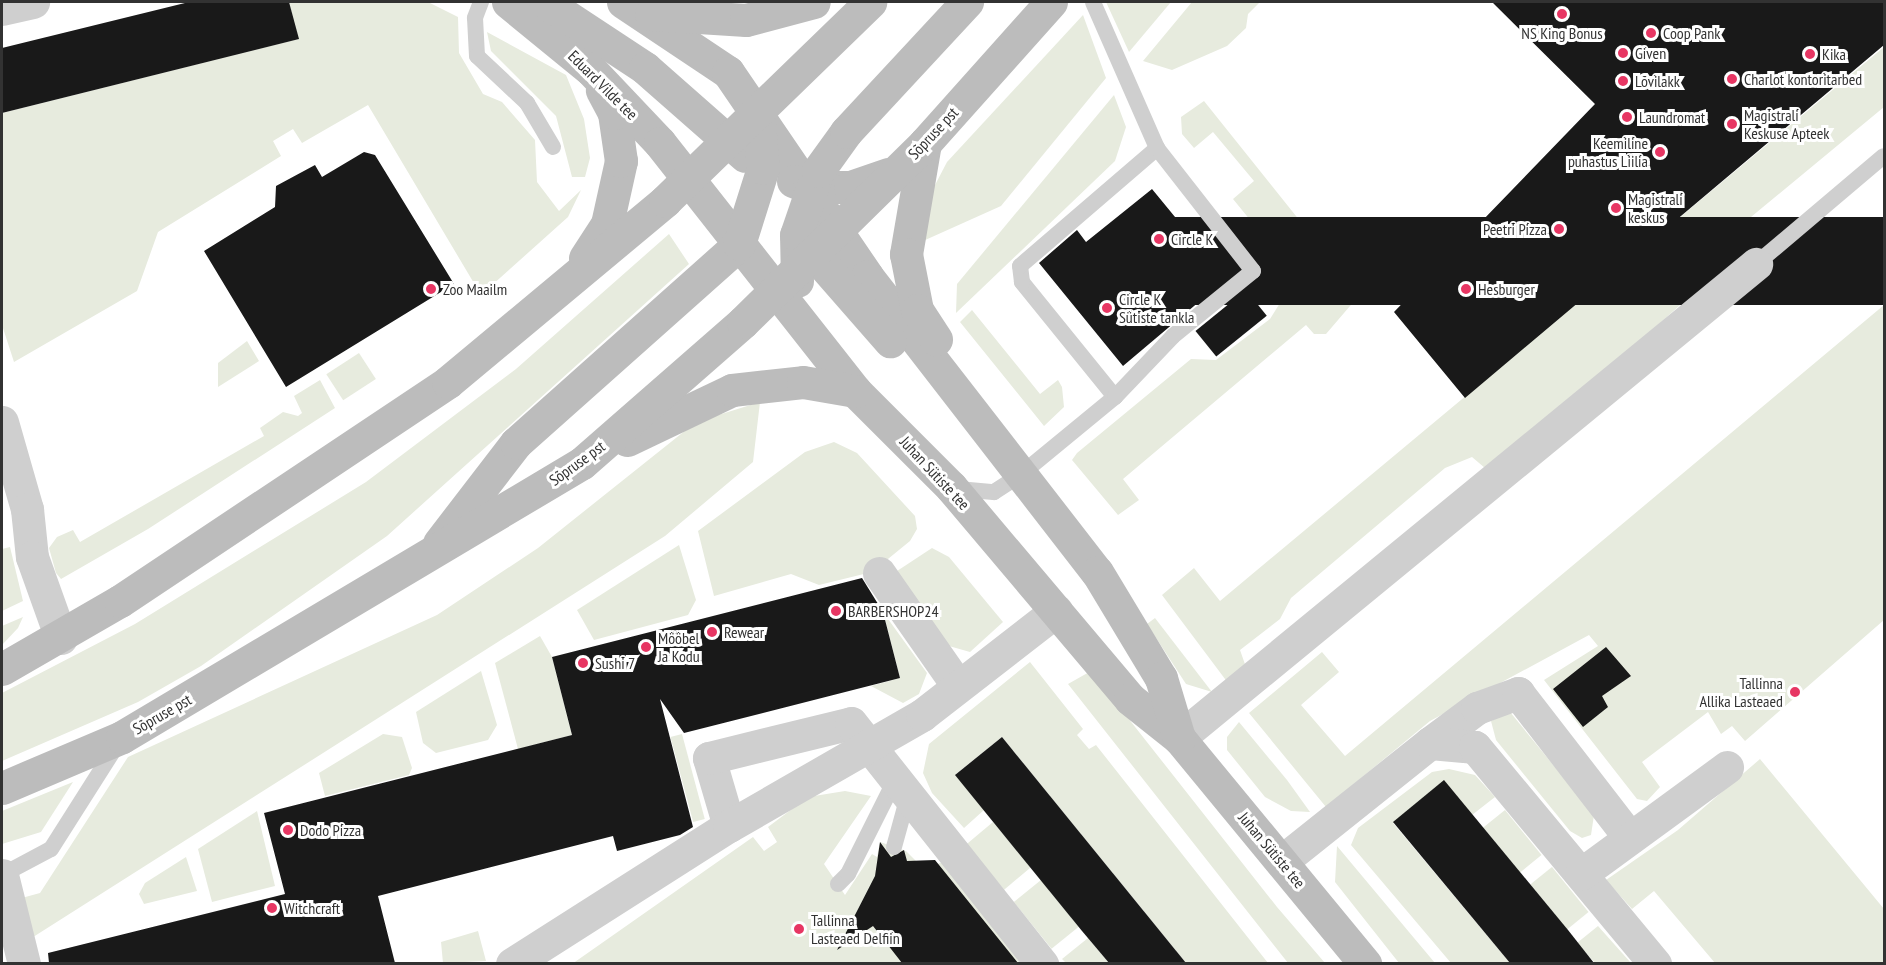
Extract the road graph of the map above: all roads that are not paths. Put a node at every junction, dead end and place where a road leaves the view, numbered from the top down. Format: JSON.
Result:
{"nodes":[{"id":1,"x":33,"y":2,"type":"edge"},
{"id":2,"x":481,"y":2,"type":"edge"},
{"id":3,"x":508,"y":2,"type":"edge"},
{"id":4,"x":545,"y":2,"type":"edge"},
{"id":5,"x":814,"y":2,"type":"edge"},
{"id":6,"x":870,"y":2,"type":"edge"},
{"id":7,"x":967,"y":2,"type":"edge"},
{"id":8,"x":1051,"y":2,"type":"edge"},
{"id":9,"x":1093,"y":2,"type":"edge"},
{"id":10,"x":634,"y":8,"type":"edge"},
{"id":11,"x":2,"y":9,"type":"edge"},
{"id":12,"x":591,"y":70,"type":"junction"},
{"id":13,"x":758,"y":112,"type":"junction"},
{"id":14,"x":726,"y":142,"type":"junction"},
{"id":15,"x":925,"y":143,"type":"junction"},
{"id":16,"x":553,"y":147,"type":"dead end"},
{"id":17,"x":1157,"y":148,"type":"junction"},
{"id":18,"x":1884,"y":156,"type":"edge"},
{"id":19,"x":763,"y":168,"type":"junction"},
{"id":20,"x":896,"y":171,"type":"junction"},
{"id":21,"x":809,"y":188,"type":"junction"},
{"id":22,"x":687,"y":192,"type":"junction"},
{"id":23,"x":753,"y":211,"type":"junction"},
{"id":24,"x":739,"y":244,"type":"junction"},
{"id":25,"x":803,"y":255,"type":"junction"},
{"id":26,"x":1756,"y":264,"type":"joint"},
{"id":27,"x":566,"y":286,"type":"junction"},
{"id":28,"x":953,"y":390,"type":"junction"},
{"id":29,"x":855,"y":391,"type":"junction"},
{"id":30,"x":1115,"y":397,"type":"junction"},
{"id":31,"x":3,"y":417,"type":"edge"},
{"id":32,"x":582,"y":463,"type":"junction"},
{"id":33,"x":1020,"y":475,"type":"junction"},
{"id":34,"x":951,"y":487,"type":"junction"},
{"id":35,"x":427,"y":558,"type":"junction"},
{"id":36,"x":879,"y":573,"type":"dead end"},
{"id":37,"x":1056,"y":611,"type":"junction"},
{"id":38,"x":61,"y":638,"type":"junction"},
{"id":39,"x":2,"y":669,"type":"edge"},
{"id":40,"x":957,"y":685,"type":"junction"},
{"id":41,"x":122,"y":737,"type":"junction"},
{"id":42,"x":1179,"y":738,"type":"junction"},
{"id":43,"x":1430,"y":743,"type":"junction"},
{"id":44,"x":867,"y":744,"type":"junction"},
{"id":45,"x":1728,"y":767,"type":"dead end"},
{"id":46,"x":2,"y":788,"type":"edge"},
{"id":47,"x":902,"y":788,"type":"junction"},
{"id":48,"x":729,"y":826,"type":"junction"},
{"id":49,"x":1630,"y":838,"type":"junction"},
{"id":50,"x":894,"y":847,"type":"dead end"},
{"id":51,"x":1282,"y":861,"type":"junction"},
{"id":52,"x":1581,"y":874,"type":"junction"},
{"id":53,"x":2,"y":875,"type":"edge"},
{"id":54,"x":838,"y":884,"type":"dead end"},
{"id":55,"x":24,"y":963,"type":"edge"},
{"id":56,"x":512,"y":963,"type":"edge"},
{"id":57,"x":1042,"y":963,"type":"edge"},
{"id":58,"x":1365,"y":963,"type":"edge"},
{"id":59,"x":1655,"y":963,"type":"edge"}],
"edges":[{"from":1,"to":11,"type":"street"},
{"from":2,"to":16,"type":"lane"},
{"from":3,"to":12,"type":"main road","name":"Eduard Vilde tee"},
{"from":4,"to":14,"type":"main road"},
{"from":5,"to":10,"type":"main road"},
{"from":6,"to":13,"type":"main road"},
{"from":7,"to":21,"type":"main road"},
{"from":8,"to":15,"type":"main road","name":"Sõpruse pst"},
{"from":9,"to":17,"type":"lane"},
{"from":10,"to":13,"type":"main road"},
{"from":12,"to":22,"type":"main road","name":"Eduard Vilde tee"},
{"from":12,"to":27,"type":"main road"},
{"from":13,"to":14,"type":"main road"},
{"from":13,"to":19,"type":"main road"},
{"from":13,"to":21,"type":"main road"},
{"from":14,"to":19,"type":"main road"},
{"from":14,"to":22,"type":"main road"},
{"from":15,"to":20,"type":"main road","name":"Sõpruse pst"},
{"from":15,"to":28,"type":"main road"},
{"from":17,"to":30,"type":"lane"},
{"from":17,"to":30,"type":"lane"},
{"from":18,"to":26,"type":"lane"},
{"from":19,"to":21,"type":"main road"},
{"from":19,"to":23,"type":"main road"},
{"from":20,"to":21,"type":"main road"},
{"from":20,"to":25,"type":"main road","name":"Sõpruse pst"},
{"from":21,"to":25,"type":"main road"},
{"from":22,"to":23,"type":"main road"},
{"from":22,"to":24,"type":"main road"},
{"from":22,"to":27,"type":"main road"},
{"from":23,"to":24,"type":"main road"},
{"from":23,"to":25,"type":"main road"},
{"from":24,"to":25,"type":"main road"},
{"from":24,"to":35,"type":"main road"},
{"from":25,"to":28,"type":"main road"},
{"from":25,"to":29,"type":"main road","name":"Juhan Sütiste tee"},
{"from":25,"to":32,"type":"main road","name":"Sõpruse pst"},
{"from":26,"to":42,"type":"street"},
{"from":27,"to":38,"type":"main road"},
{"from":28,"to":33,"type":"main road","name":"Juhan Sütiste tee"},
{"from":29,"to":32,"type":"main road"},
{"from":29,"to":34,"type":"main road","name":"Juhan Sütiste tee"},
{"from":30,"to":33,"type":"lane"},
{"from":31,"to":38,"type":"street"},
{"from":32,"to":35,"type":"main road","name":"Sõpruse pst"},
{"from":33,"to":34,"type":"lane"},
{"from":33,"to":42,"type":"main road","name":"Juhan Sütiste tee"},
{"from":34,"to":37,"type":"main road","name":"Juhan Sütiste tee"},
{"from":35,"to":41,"type":"main road","name":"Sõpruse pst"},
{"from":36,"to":40,"type":"street"},
{"from":37,"to":40,"type":"street"},
{"from":37,"to":42,"type":"main road","name":"Juhan Sütiste tee"},
{"from":38,"to":39,"type":"main road"},
{"from":40,"to":44,"type":"street"},
{"from":41,"to":46,"type":"main road","name":"Sõpruse pst"},
{"from":41,"to":53,"type":"lane"},
{"from":42,"to":51,"type":"main road","name":"Juhan Sütiste tee"},
{"from":43,"to":49,"type":"street"},
{"from":43,"to":51,"type":"street"},
{"from":43,"to":52,"type":"street"},
{"from":44,"to":47,"type":"street"},
{"from":44,"to":48,"type":"street"},
{"from":44,"to":48,"type":"street"},
{"from":45,"to":49,"type":"street"},
{"from":47,"to":50,"type":"lane"},
{"from":47,"to":54,"type":"lane"},
{"from":47,"to":57,"type":"street"},
{"from":48,"to":56,"type":"street"},
{"from":49,"to":52,"type":"street"},
{"from":51,"to":58,"type":"main road","name":"Juhan Sütiste tee"},
{"from":52,"to":59,"type":"street"},
{"from":53,"to":55,"type":"street"}]}
